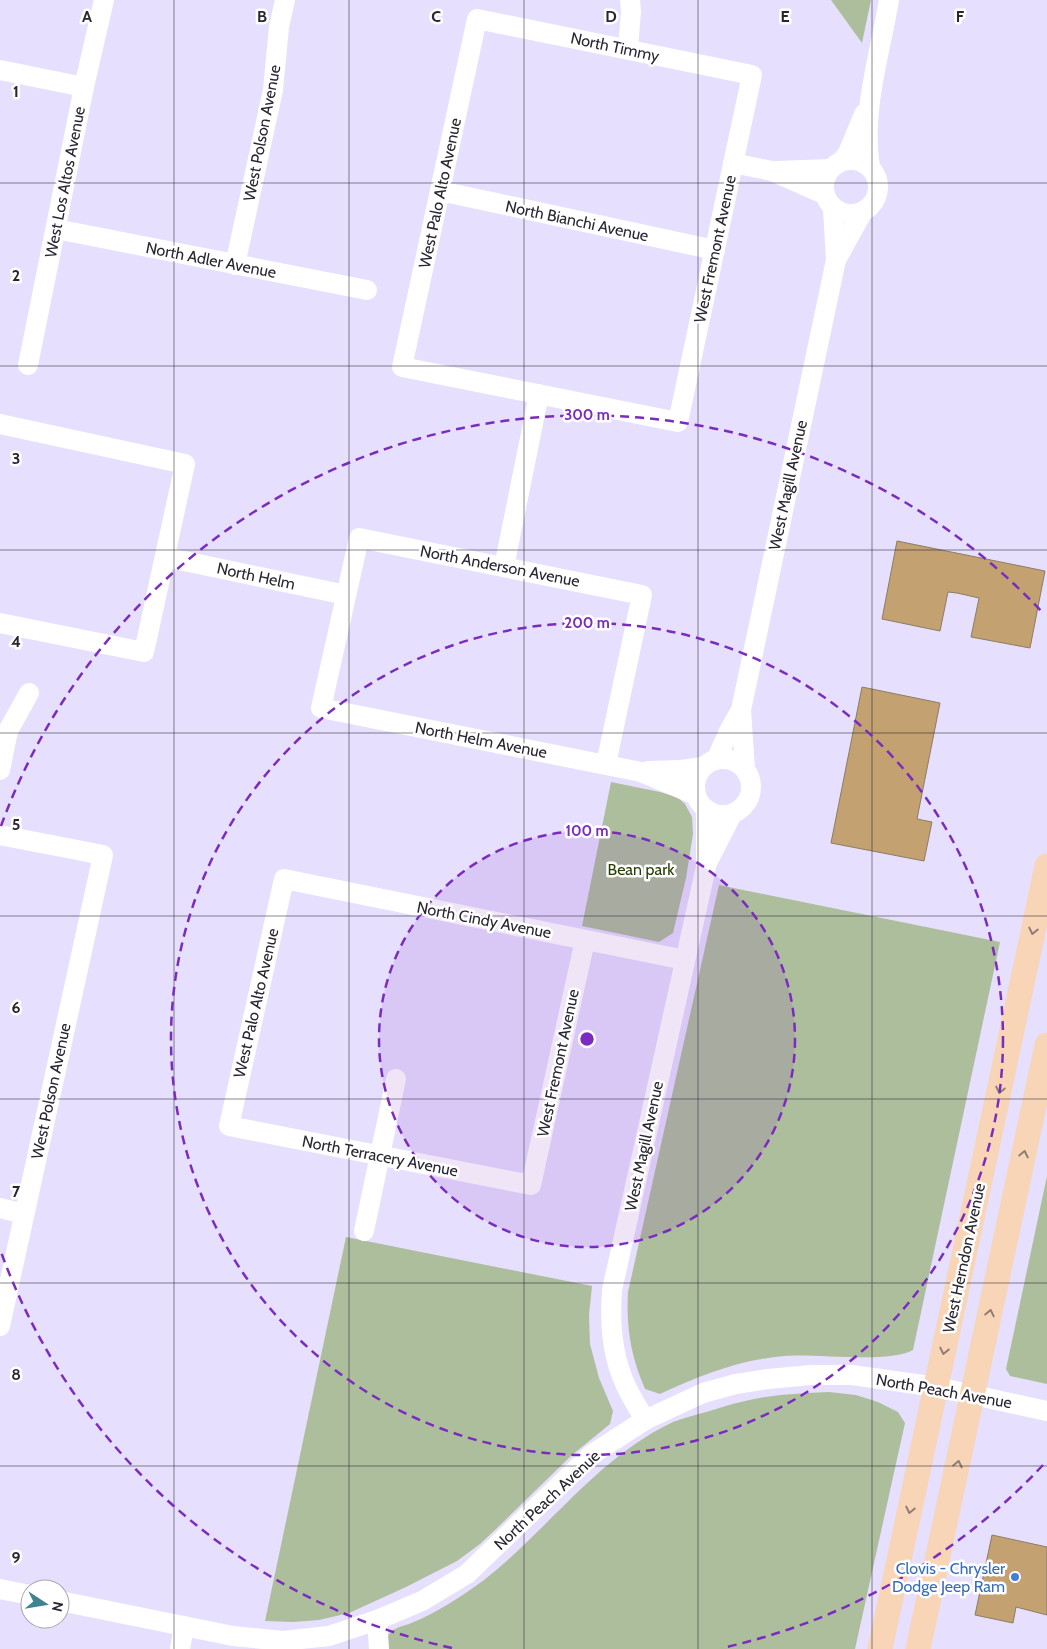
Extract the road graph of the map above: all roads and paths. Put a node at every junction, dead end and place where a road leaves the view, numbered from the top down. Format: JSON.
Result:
{"nodes":[{"id":1,"x":104,"y":0,"type":"edge"},
{"id":2,"x":285,"y":0,"type":"edge"},
{"id":3,"x":630,"y":0,"type":"edge"},
{"id":4,"x":889,"y":0,"type":"edge"},
{"id":5,"x":477,"y":19,"type":"joint"},
{"id":6,"x":628,"y":49,"type":"junction"},
{"id":7,"x":0,"y":70,"type":"edge"},
{"id":8,"x":752,"y":75,"type":"joint"},
{"id":9,"x":84,"y":88,"type":"junction"},
{"id":10,"x":869,"y":103,"type":"junction"},
{"id":11,"x":734,"y":163,"type":"junction"},
{"id":12,"x":836,"y":165,"type":"junction"},
{"id":13,"x":870,"y":167,"type":"junction"},
{"id":14,"x":772,"y":171,"type":"junction"},
{"id":15,"x":440,"y":191,"type":"junction"},
{"id":16,"x":828,"y":201,"type":"junction"},
{"id":17,"x":862,"y":213,"type":"junction"},
{"id":18,"x":56,"y":229,"type":"junction"},
{"id":19,"x":715,"y":250,"type":"junction"},
{"id":20,"x":836,"y":260,"type":"junction"},
{"id":21,"x":235,"y":264,"type":"junction"},
{"id":22,"x":367,"y":290,"type":"dead end"},
{"id":23,"x":28,"y":364,"type":"dead end"},
{"id":24,"x":539,"y":394,"type":"junction"},
{"id":25,"x":0,"y":424,"type":"edge"},
{"id":26,"x":165,"y":557,"type":"junction"},
{"id":27,"x":504,"y":567,"type":"junction"},
{"id":28,"x":346,"y":595,"type":"junction"},
{"id":29,"x":0,"y":623,"type":"edge"},
{"id":30,"x":29,"y":693,"type":"dead end"},
{"id":31,"x":741,"y":710,"type":"junction"},
{"id":32,"x":606,"y":764,"type":"junction"},
{"id":33,"x":710,"y":764,"type":"junction"},
{"id":34,"x":745,"y":769,"type":"junction"},
{"id":35,"x":0,"y":770,"type":"edge"},
{"id":36,"x":641,"y":772,"type":"junction"},
{"id":37,"x":701,"y":802,"type":"junction"},
{"id":38,"x":732,"y":814,"type":"junction"},
{"id":39,"x":0,"y":835,"type":"edge"},
{"id":40,"x":1047,"y":866,"type":"edge"},
{"id":41,"x":706,"y":867,"type":"junction"},
{"id":42,"x":284,"y":879,"type":"joint"},
{"id":43,"x":585,"y":940,"type":"junction"},
{"id":44,"x":685,"y":960,"type":"junction"},
{"id":45,"x":1047,"y":1045,"type":"edge"},
{"id":46,"x":396,"y":1079,"type":"dead end"},
{"id":47,"x":229,"y":1126,"type":"joint"},
{"id":48,"x":380,"y":1156,"type":"junction"},
{"id":49,"x":531,"y":1185,"type":"joint"},
{"id":50,"x":0,"y":1208,"type":"edge"},
{"id":51,"x":24,"y":1214,"type":"junction"},
{"id":52,"x":364,"y":1231,"type":"dead end"},
{"id":53,"x":0,"y":1326,"type":"edge"},
{"id":54,"x":937,"y":1387,"type":"junction"},
{"id":55,"x":973,"y":1395,"type":"junction"},
{"id":56,"x":1047,"y":1411,"type":"edge"},
{"id":57,"x":646,"y":1420,"type":"junction"},
{"id":58,"x":0,"y":1589,"type":"edge"},
{"id":59,"x":20,"y":1593,"type":"edge"},
{"id":60,"x":70,"y":1603,"type":"edge"},
{"id":61,"x":377,"y":1620,"type":"junction"},
{"id":62,"x":184,"y":1626,"type":"junction"},
{"id":63,"x":238,"y":1642,"type":"edge"},
{"id":64,"x":180,"y":1649,"type":"edge"},
{"id":65,"x":379,"y":1649,"type":"edge"},
{"id":66,"x":880,"y":1649,"type":"edge"},
{"id":67,"x":918,"y":1649,"type":"edge"}],
"edges":[{"from":1,"to":9,"type":"street","name":"West Los Altos Avenue"},
{"from":2,"to":21,"type":"street","name":"West Polson Avenue"},
{"from":3,"to":6,"type":"street"},
{"from":4,"to":10,"type":"street"},
{"from":5,"to":6,"type":"street","name":"North Timmy"},
{"from":5,"to":15,"type":"street","name":"West Palo Alto Avenue"},
{"from":6,"to":8,"type":"street","name":"North Timmy"},
{"from":7,"to":9,"type":"street"},
{"from":8,"to":11,"type":"street","name":"West Fremont Avenue"},
{"from":9,"to":18,"type":"street","name":"West Los Altos Avenue"},
{"from":10,"to":12,"type":"street"},
{"from":10,"to":13,"type":"street"},
{"from":11,"to":14,"type":"street"},
{"from":11,"to":19,"type":"street","name":"West Fremont Avenue"},
{"from":12,"to":13,"type":"street"},
{"from":12,"to":14,"type":"street"},
{"from":12,"to":16,"type":"street"},
{"from":13,"to":17,"type":"street"},
{"from":14,"to":16,"type":"street"},
{"from":15,"to":19,"type":"street","name":"North Bianchi Avenue"},
{"from":15,"to":24,"type":"street","name":"West Palo Alto Avenue"},
{"from":16,"to":17,"type":"street"},
{"from":16,"to":20,"type":"street","name":"West Magill Avenue"},
{"from":17,"to":20,"type":"street","name":"West Magill Avenue"},
{"from":18,"to":21,"type":"street","name":"North Adler Avenue"},
{"from":18,"to":23,"type":"street","name":"West Los Altos Avenue"},
{"from":19,"to":24,"type":"street","name":"West Fremont Avenue"},
{"from":20,"to":31,"type":"street","name":"West Magill Avenue"},
{"from":21,"to":22,"type":"street","name":"North Adler Avenue"},
{"from":24,"to":27,"type":"street"},
{"from":25,"to":26,"type":"street"},
{"from":26,"to":28,"type":"street","name":"North Helm"},
{"from":26,"to":29,"type":"street"},
{"from":27,"to":28,"type":"street","name":"North Anderson Avenue"},
{"from":27,"to":32,"type":"street","name":"North Anderson Avenue"},
{"from":28,"to":32,"type":"street","name":"North Helm Avenue"},
{"from":30,"to":35,"type":"street"},
{"from":31,"to":33,"type":"street","name":"West Magill Avenue"},
{"from":31,"to":34,"type":"street","name":"West Magill Avenue"},
{"from":32,"to":36,"type":"street","name":"North Helm Avenue"},
{"from":33,"to":34,"type":"street"},
{"from":33,"to":36,"type":"street","name":"North Helm Avenue"},
{"from":33,"to":37,"type":"street"},
{"from":34,"to":38,"type":"street"},
{"from":36,"to":37,"type":"street","name":"North Helm Avenue"},
{"from":37,"to":38,"type":"street"},
{"from":37,"to":41,"type":"street","name":"West Magill Avenue"},
{"from":38,"to":41,"type":"street","name":"West Magill Avenue"},
{"from":39,"to":51,"type":"street","name":"West Polson Avenue"},
{"from":40,"to":54,"type":"main road","name":"West Herndon Avenue","one_way":true},
{"from":41,"to":44,"type":"street","name":"West Magill Avenue"},
{"from":42,"to":43,"type":"street","name":"North Cindy Avenue"},
{"from":42,"to":47,"type":"street","name":"West Palo Alto Avenue"},
{"from":43,"to":44,"type":"street","name":"North Cindy Avenue"},
{"from":43,"to":49,"type":"street","name":"West Fremont Avenue"},
{"from":44,"to":57,"type":"street","name":"West Magill Avenue"},
{"from":55,"to":45,"type":"main road","one_way":true},
{"from":46,"to":48,"type":"street"},
{"from":47,"to":48,"type":"street","name":"North Terracery Avenue"},
{"from":48,"to":49,"type":"street","name":"North Terracery Avenue"},
{"from":48,"to":52,"type":"street"},
{"from":50,"to":51,"type":"street"},
{"from":51,"to":53,"type":"street","name":"West Polson Avenue"},
{"from":54,"to":55,"type":"street","name":"North Peach Avenue"},
{"from":54,"to":57,"type":"street","name":"North Peach Avenue"},
{"from":54,"to":66,"type":"main road","name":"West Herndon Avenue","one_way":true},
{"from":55,"to":56,"type":"street","name":"North Peach Avenue"},
{"from":67,"to":55,"type":"main road","one_way":true},
{"from":57,"to":61,"type":"street","name":"North Peach Avenue"},
{"from":58,"to":59,"type":"street"},
{"from":60,"to":62,"type":"street","name":"North Peach Avenue"},
{"from":61,"to":63,"type":"street","name":"North Peach Avenue"},
{"from":61,"to":65,"type":"street"},
{"from":62,"to":63,"type":"street","name":"North Peach Avenue"},
{"from":62,"to":64,"type":"street"}]}
